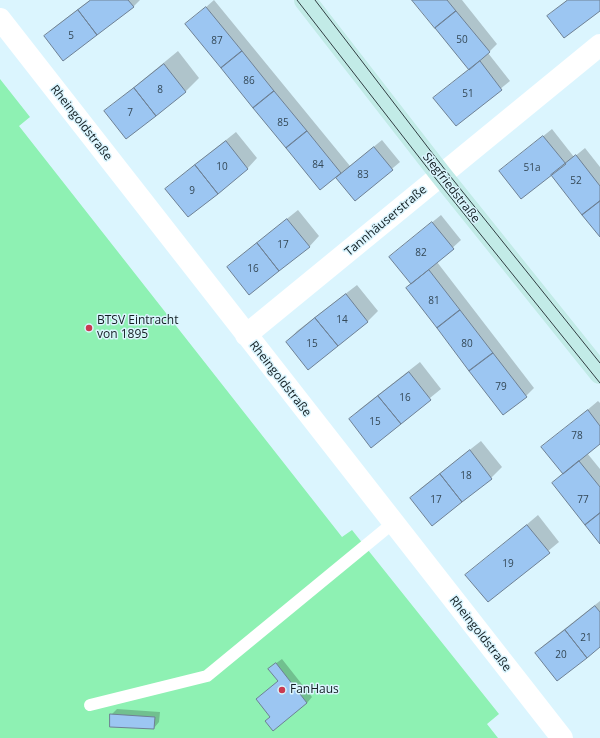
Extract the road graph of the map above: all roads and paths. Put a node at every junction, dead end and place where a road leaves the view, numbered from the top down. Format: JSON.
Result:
{"nodes":[{"id":1,"x":305,"y":0,"type":"edge"},
{"id":2,"x":0,"y":19,"type":"edge"},
{"id":3,"x":600,"y":46,"type":"edge"},
{"id":4,"x":441,"y":175,"type":"junction"},
{"id":5,"x":246,"y":335,"type":"junction"},
{"id":6,"x":600,"y":373,"type":"edge"},
{"id":7,"x":393,"y":523,"type":"junction"},
{"id":8,"x":90,"y":704,"type":"dead end"},
{"id":9,"x":562,"y":738,"type":"edge"}],
"edges":[{"from":1,"to":4,"type":"street","name":"Siegfriedstraße"},
{"from":2,"to":5,"type":"street","name":"Rheingoldstraße"},
{"from":3,"to":4,"type":"street","name":"Tannhäuserstraße"},
{"from":4,"to":5,"type":"street","name":"Tannhäuserstraße"},
{"from":4,"to":6,"type":"street","name":"Siegfriedstraße"},
{"from":5,"to":7,"type":"street","name":"Rheingoldstraße"},
{"from":7,"to":8,"type":"lane"},
{"from":7,"to":9,"type":"street","name":"Rheingoldstraße"}]}
